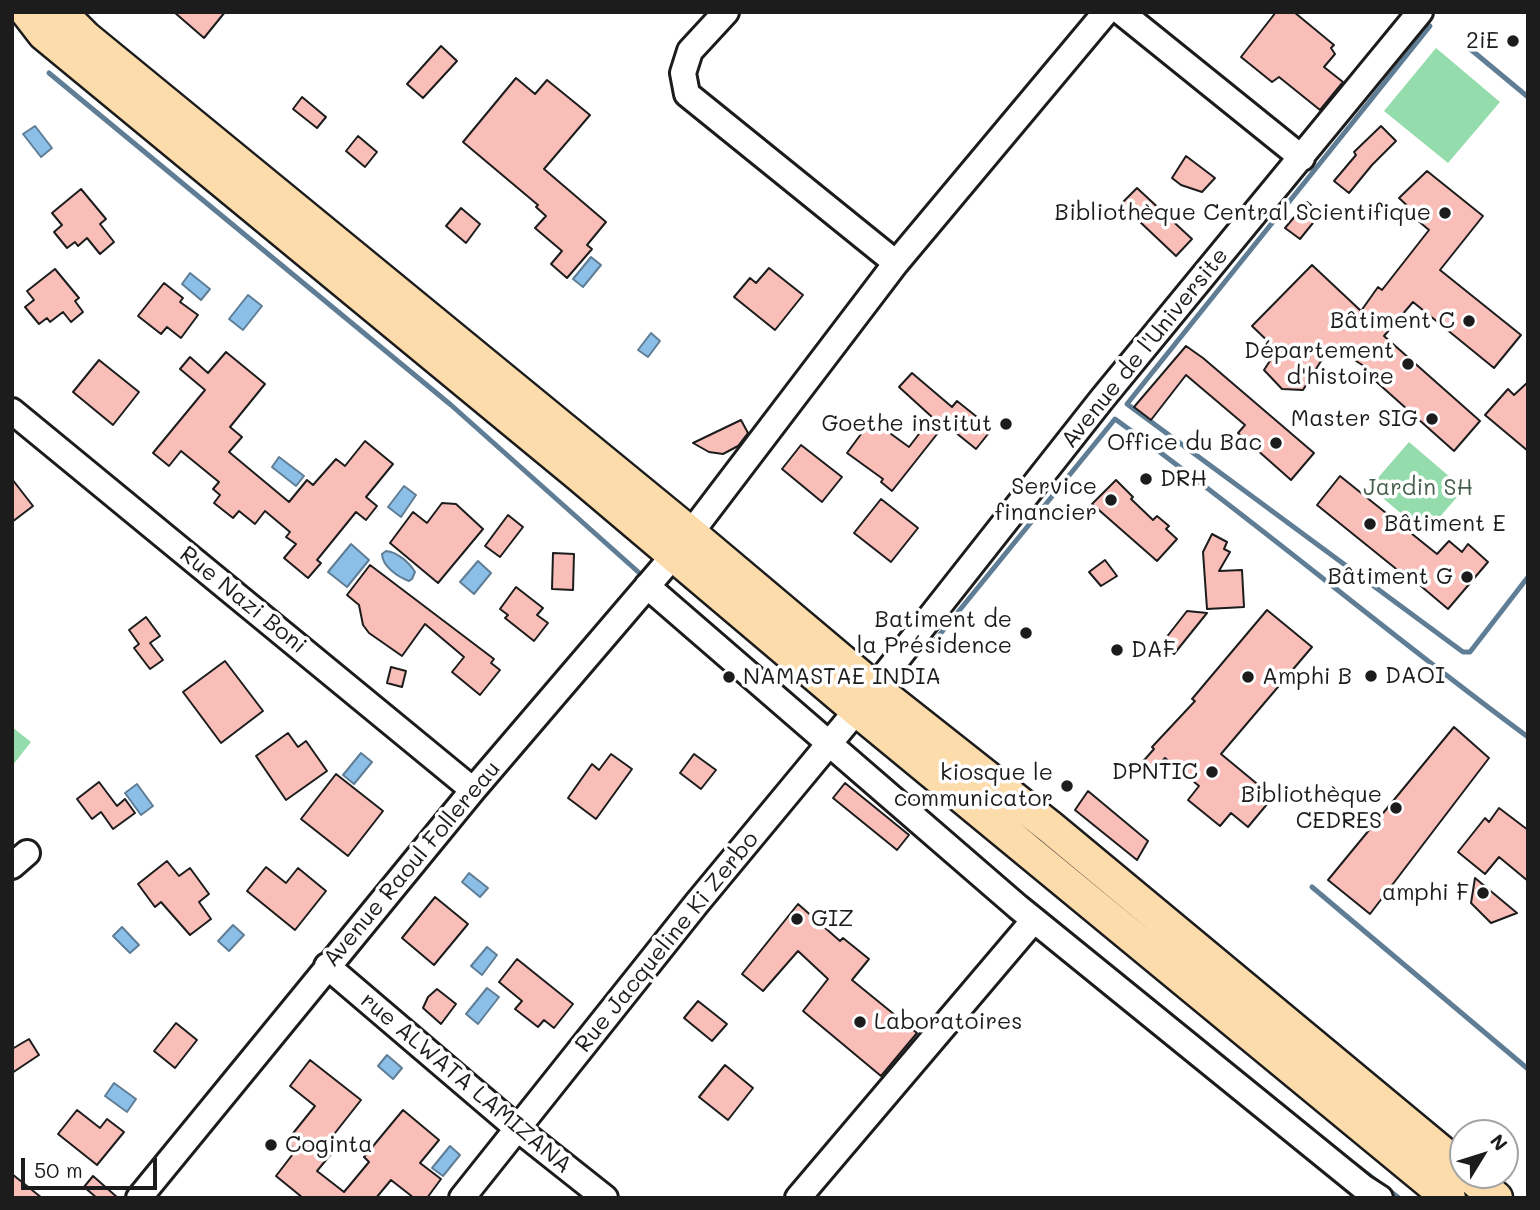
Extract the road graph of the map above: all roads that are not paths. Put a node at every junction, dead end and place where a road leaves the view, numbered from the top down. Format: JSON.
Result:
{"nodes":[{"id":1,"x":27,"y":12,"type":"edge"},
{"id":2,"x":60,"y":12,"type":"edge"},
{"id":3,"x":726,"y":12,"type":"edge"},
{"id":4,"x":1105,"y":12,"type":"edge"},
{"id":5,"x":1121,"y":12,"type":"edge"},
{"id":6,"x":1420,"y":12,"type":"edge"},
{"id":7,"x":1302,"y":158,"type":"junction"},
{"id":8,"x":896,"y":262,"type":"junction"},
{"id":9,"x":12,"y":411,"type":"edge"},
{"id":10,"x":682,"y":544,"type":"junction"},
{"id":11,"x":647,"y":586,"type":"junction"},
{"id":12,"x":865,"y":699,"type":"junction"},
{"id":13,"x":828,"y":744,"type":"junction"},
{"id":14,"x":473,"y":790,"type":"junction"},
{"id":15,"x":1034,"y":920,"type":"junction"},
{"id":16,"x":327,"y":966,"type":"junction"},
{"id":17,"x":518,"y":1129,"type":"junction"},
{"id":18,"x":1449,"y":1158,"type":"edge"},
{"id":19,"x":139,"y":1198,"type":"edge"},
{"id":20,"x":462,"y":1198,"type":"edge"},
{"id":21,"x":605,"y":1198,"type":"edge"},
{"id":22,"x":798,"y":1198,"type":"edge"},
{"id":23,"x":1380,"y":1198,"type":"edge"},
{"id":24,"x":1449,"y":1198,"type":"edge"}],
"edges":[{"from":1,"to":10,"type":"main road"},
{"from":2,"to":10,"type":"main road"},
{"from":3,"to":8,"type":"street"},
{"from":4,"to":8,"type":"street","name":"Avenue Raoul Follereau"},
{"from":5,"to":7,"type":"street"},
{"from":6,"to":7,"type":"street","name":"Avenue de l'Universite"},
{"from":7,"to":12,"type":"street","name":"Avenue de l'Universite"},
{"from":8,"to":10,"type":"street","name":"Avenue Raoul Follereau"},
{"from":9,"to":14,"type":"street","name":"Rue Nazi Boni"},
{"from":10,"to":11,"type":"street","name":"Avenue Raoul Follereau"},
{"from":10,"to":12,"type":"main road"},
{"from":11,"to":13,"type":"street"},
{"from":11,"to":14,"type":"street","name":"Avenue Raoul Follereau"},
{"from":12,"to":13,"type":"street","name":"Rue Jacqueline Ki Zerbo"},
{"from":12,"to":18,"type":"main road"},
{"from":12,"to":24,"type":"main road"},
{"from":13,"to":15,"type":"street"},
{"from":13,"to":17,"type":"street","name":"Rue Jacqueline Ki Zerbo"},
{"from":14,"to":16,"type":"street","name":"Avenue Raoul Follereau"},
{"from":15,"to":22,"type":"street"},
{"from":15,"to":23,"type":"street"},
{"from":16,"to":17,"type":"street","name":"rue ALWATA LAMIZANA"},
{"from":16,"to":19,"type":"street","name":"Avenue Raoul Follereau"},
{"from":17,"to":20,"type":"street","name":"Rue Jacqueline Ki Zerbo"},
{"from":17,"to":21,"type":"street","name":"rue ALWATA LAMIZANA"}]}
